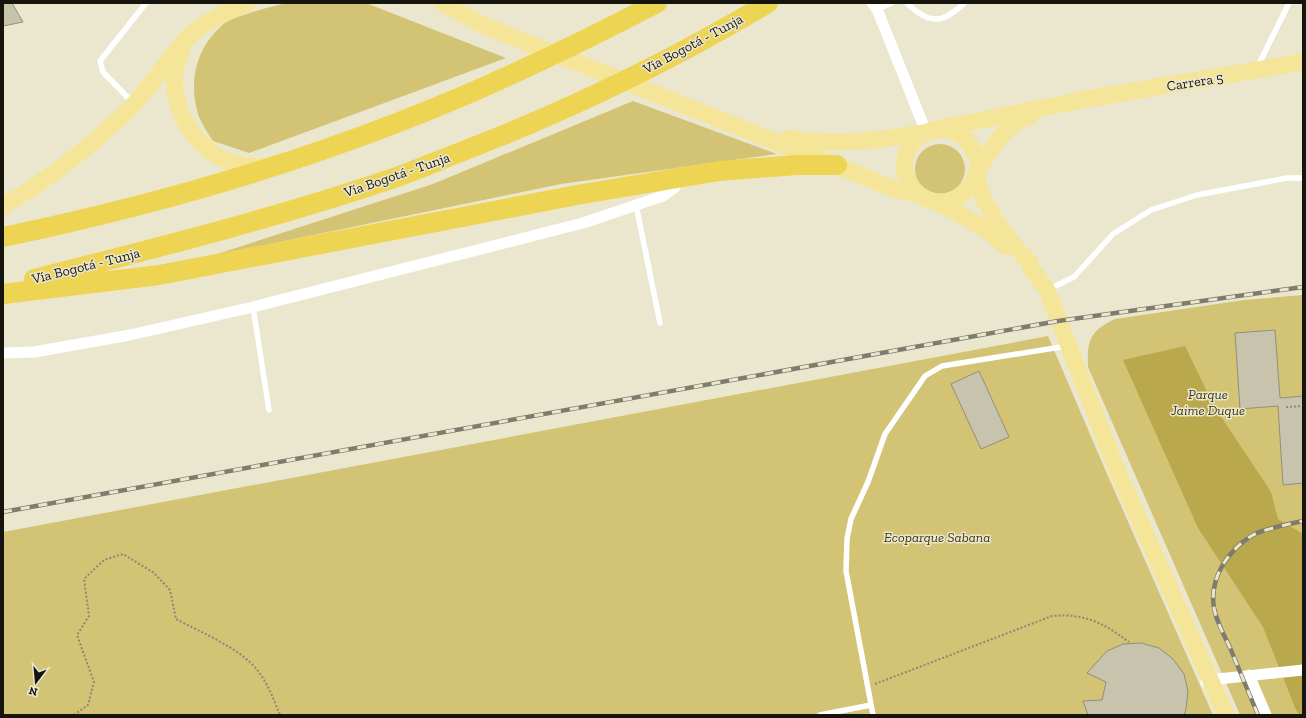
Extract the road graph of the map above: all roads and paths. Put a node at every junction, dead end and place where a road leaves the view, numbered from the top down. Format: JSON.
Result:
{"nodes":[{"id":1,"x":146,"y":3,"type":"edge"},
{"id":2,"x":247,"y":3,"type":"edge"},
{"id":3,"x":442,"y":3,"type":"edge"},
{"id":4,"x":657,"y":3,"type":"edge"},
{"id":5,"x":768,"y":3,"type":"edge"},
{"id":6,"x":892,"y":3,"type":"edge"},
{"id":7,"x":907,"y":3,"type":"edge"},
{"id":8,"x":964,"y":3,"type":"edge"},
{"id":9,"x":1289,"y":3,"type":"edge"},
{"id":10,"x":874,"y":6,"type":"edge"},
{"id":11,"x":190,"y":35,"type":"junction"},
{"id":12,"x":1303,"y":62,"type":"edge"},
{"id":13,"x":1255,"y":72,"type":"junction"},
{"id":14,"x":1087,"y":99,"type":"junction"},
{"id":15,"x":134,"y":104,"type":"junction"},
{"id":16,"x":744,"y":128,"type":"junction"},
{"id":17,"x":928,"y":132,"type":"junction"},
{"id":18,"x":837,"y":165,"type":"junction"},
{"id":19,"x":271,"y":167,"type":"junction"},
{"id":20,"x":978,"y":172,"type":"junction"},
{"id":21,"x":680,"y":177,"type":"junction"},
{"id":22,"x":1303,"y":178,"type":"edge"},
{"id":23,"x":925,"y":198,"type":"junction"},
{"id":24,"x":636,"y":205,"type":"junction"},
{"id":25,"x":3,"y":206,"type":"edge"},
{"id":26,"x":3,"y":237,"type":"edge"},
{"id":27,"x":1031,"y":268,"type":"junction"},
{"id":28,"x":3,"y":287,"type":"edge"},
{"id":29,"x":1046,"y":290,"type":"junction"},
{"id":30,"x":3,"y":294,"type":"edge"},
{"id":31,"x":253,"y":307,"type":"junction"},
{"id":32,"x":660,"y":323,"type":"dead end"},
{"id":33,"x":1067,"y":346,"type":"junction"},
{"id":34,"x":3,"y":353,"type":"edge"},
{"id":35,"x":1303,"y":406,"type":"edge"},
{"id":36,"x":1286,"y":407,"type":"dead end"},
{"id":37,"x":269,"y":410,"type":"dead end"},
{"id":38,"x":1129,"y":642,"type":"dead end"},
{"id":39,"x":1303,"y":670,"type":"edge"},
{"id":40,"x":1249,"y":675,"type":"junction"},
{"id":41,"x":1203,"y":682,"type":"dead end"},
{"id":42,"x":868,"y":686,"type":"junction"},
{"id":43,"x":871,"y":705,"type":"junction"},
{"id":44,"x":74,"y":715,"type":"edge"},
{"id":45,"x":280,"y":715,"type":"edge"},
{"id":46,"x":820,"y":715,"type":"edge"},
{"id":47,"x":873,"y":715,"type":"edge"},
{"id":48,"x":1226,"y":715,"type":"edge"},
{"id":49,"x":1266,"y":715,"type":"edge"}],
"edges":[{"from":1,"to":15,"type":"lane"},
{"from":2,"to":11,"type":"main road"},
{"from":3,"to":16,"type":"main road"},
{"from":4,"to":19,"type":"highway"},
{"from":5,"to":28,"type":"highway","name":"Vía Bogotá - Tunja"},
{"from":6,"to":10,"type":"lane"},
{"from":7,"to":8,"type":"lane"},
{"from":9,"to":13,"type":"lane"},
{"from":10,"to":17,"type":"street"},
{"from":11,"to":15,"type":"main road"},
{"from":11,"to":19,"type":"main road"},
{"from":12,"to":13,"type":"main road","name":"Carrera 5"},
{"from":13,"to":14,"type":"main road","name":"Carrera 5"},
{"from":14,"to":17,"type":"main road","name":"Carrera 5"},
{"from":14,"to":20,"type":"main road","name":"Carrera 5"},
{"from":15,"to":25,"type":"main road"},
{"from":16,"to":17,"type":"main road","name":"Carrera 5"},
{"from":16,"to":18,"type":"main road"},
{"from":17,"to":20,"type":"main road"},
{"from":17,"to":23,"type":"main road"},
{"from":18,"to":21,"type":"highway"},
{"from":18,"to":23,"type":"main road"},
{"from":19,"to":26,"type":"highway"},
{"from":20,"to":23,"type":"main road"},
{"from":20,"to":27,"type":"main road"},
{"from":21,"to":24,"type":"street"},
{"from":21,"to":30,"type":"highway"},
{"from":22,"to":29,"type":"lane"},
{"from":23,"to":27,"type":"main road"},
{"from":24,"to":31,"type":"street"},
{"from":24,"to":32,"type":"lane"},
{"from":27,"to":29,"type":"main road"},
{"from":29,"to":33,"type":"main road"},
{"from":31,"to":34,"type":"street"},
{"from":31,"to":37,"type":"lane"},
{"from":33,"to":42,"type":"lane"},
{"from":33,"to":48,"type":"main road"},
{"from":35,"to":36,"type":"path"},
{"from":38,"to":42,"type":"path"},
{"from":39,"to":40,"type":"street"},
{"from":40,"to":41,"type":"street"},
{"from":40,"to":49,"type":"street"},
{"from":42,"to":43,"type":"lane"},
{"from":43,"to":46,"type":"lane"},
{"from":43,"to":47,"type":"lane"},
{"from":44,"to":45,"type":"path"}]}
